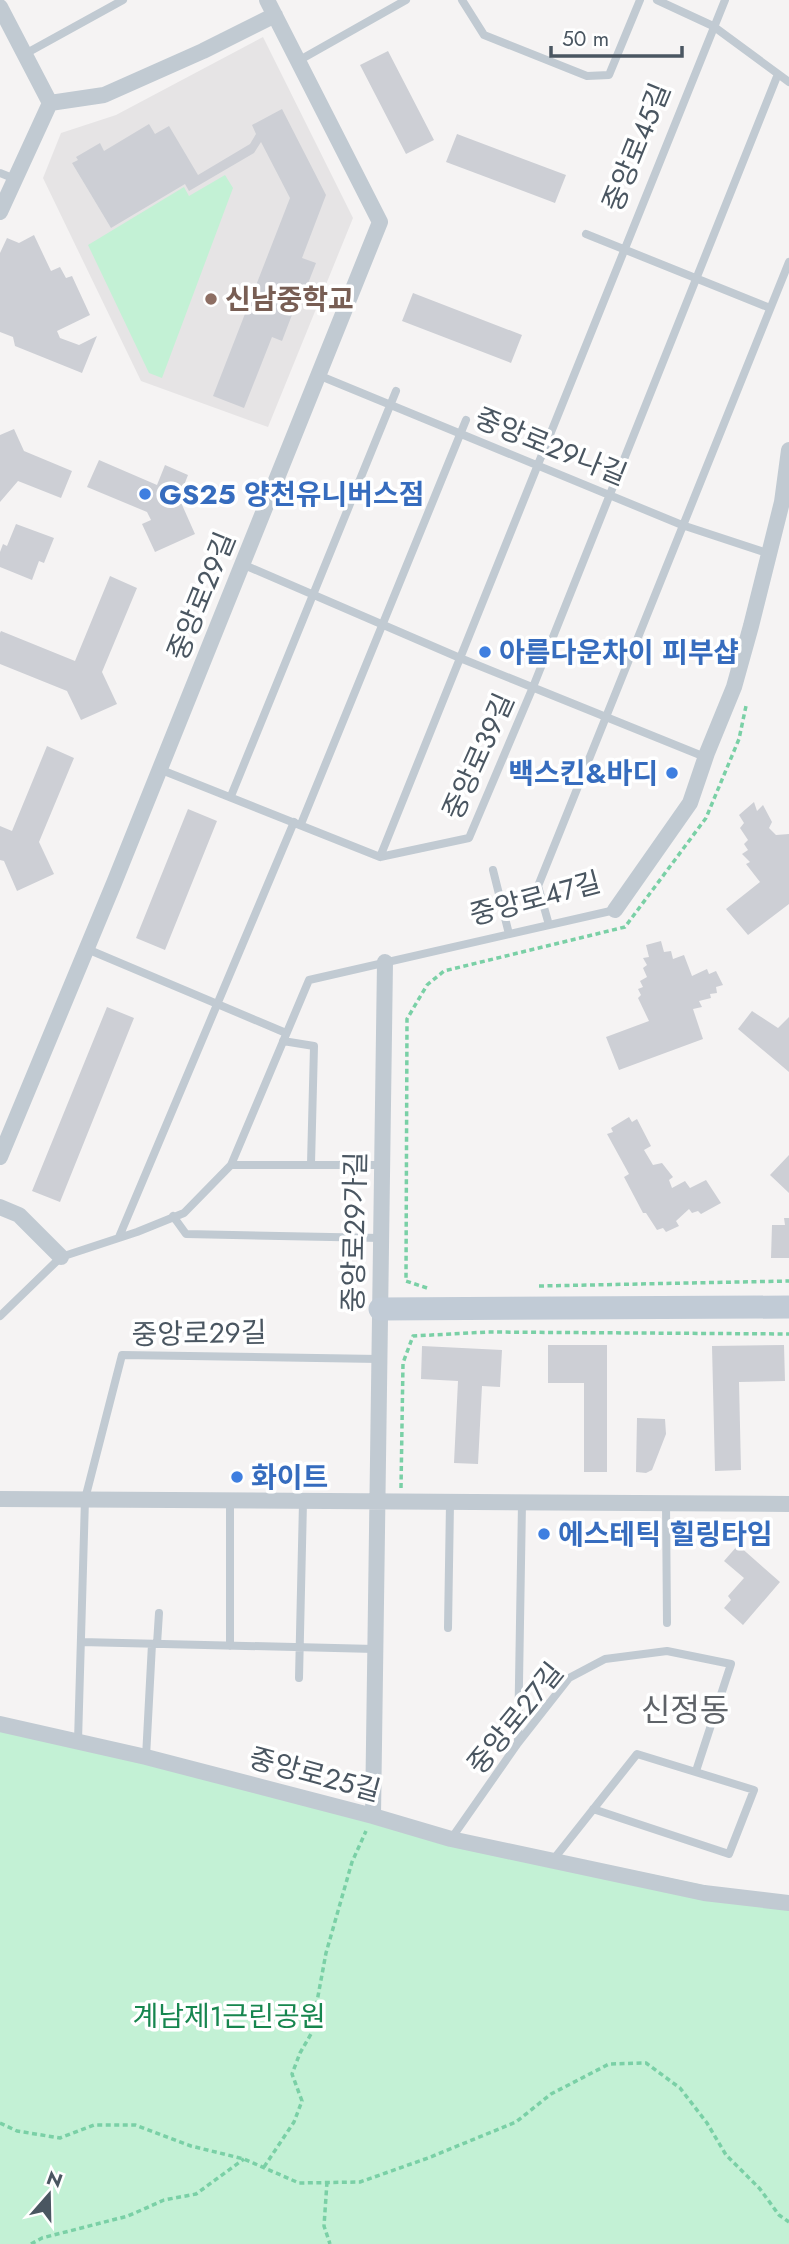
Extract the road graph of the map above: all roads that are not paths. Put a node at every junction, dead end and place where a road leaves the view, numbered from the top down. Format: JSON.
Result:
{"nodes":[{"id":1,"x":123,"y":0,"type":"edge"},
{"id":2,"x":406,"y":0,"type":"edge"},
{"id":3,"x":462,"y":0,"type":"edge"},
{"id":4,"x":640,"y":0,"type":"edge"},
{"id":5,"x":657,"y":0,"type":"edge"},
{"id":6,"x":725,"y":0,"type":"edge"},
{"id":7,"x":0,"y":7,"type":"edge"},
{"id":8,"x":271,"y":7,"type":"edge"},
{"id":9,"x":713,"y":26,"type":"junction"},
{"id":10,"x":25,"y":54,"type":"junction"},
{"id":11,"x":298,"y":61,"type":"junction"},
{"id":12,"x":778,"y":74,"type":"junction"},
{"id":13,"x":789,"y":82,"type":"edge"},
{"id":14,"x":50,"y":103,"type":"junction"},
{"id":15,"x":8,"y":176,"type":"edge"},
{"id":16,"x":0,"y":212,"type":"edge"},
{"id":17,"x":586,"y":234,"type":"dead end"},
{"id":18,"x":624,"y":249,"type":"junction"},
{"id":19,"x":789,"y":262,"type":"edge"},
{"id":20,"x":696,"y":279,"type":"junction"},
{"id":21,"x":770,"y":309,"type":"junction"},
{"id":22,"x":318,"y":375,"type":"junction"},
{"id":23,"x":396,"y":391,"type":"dead end"},
{"id":24,"x":390,"y":405,"type":"junction"},
{"id":25,"x":466,"y":421,"type":"dead end"},
{"id":26,"x":461,"y":434,"type":"junction"},
{"id":27,"x":788,"y":459,"type":"edge"},
{"id":28,"x":537,"y":465,"type":"junction"},
{"id":29,"x":610,"y":495,"type":"junction"},
{"id":30,"x":682,"y":525,"type":"junction"},
{"id":31,"x":769,"y":554,"type":"junction"},
{"id":32,"x":242,"y":564,"type":"junction"},
{"id":33,"x":313,"y":593,"type":"junction"},
{"id":34,"x":382,"y":624,"type":"junction"},
{"id":35,"x":460,"y":658,"type":"junction"},
{"id":36,"x":533,"y":687,"type":"junction"},
{"id":37,"x":606,"y":717,"type":"junction"},
{"id":38,"x":705,"y":757,"type":"junction"},
{"id":39,"x":159,"y":769,"type":"junction"},
{"id":40,"x":230,"y":796,"type":"junction"},
{"id":41,"x":297,"y":823,"type":"junction"},
{"id":42,"x":380,"y":857,"type":"junction"},
{"id":43,"x":494,"y":870,"type":"dead end"},
{"id":44,"x":615,"y":910,"type":"joint"},
{"id":45,"x":549,"y":925,"type":"junction"},
{"id":46,"x":509,"y":934,"type":"junction"},
{"id":47,"x":86,"y":949,"type":"junction"},
{"id":48,"x":385,"y":962,"type":"junction"},
{"id":49,"x":216,"y":1004,"type":"junction"},
{"id":50,"x":285,"y":1037,"type":"junction"},
{"id":51,"x":0,"y":1157,"type":"edge"},
{"id":52,"x":311,"y":1164,"type":"junction"},
{"id":53,"x":231,"y":1165,"type":"junction"},
{"id":54,"x":381,"y":1165,"type":"junction"},
{"id":55,"x":0,"y":1208,"type":"edge"},
{"id":56,"x":173,"y":1216,"type":"junction"},
{"id":57,"x":119,"y":1237,"type":"junction"},
{"id":58,"x":381,"y":1238,"type":"junction"},
{"id":59,"x":61,"y":1257,"type":"junction"},
{"id":60,"x":789,"y":1307,"type":"edge"},
{"id":61,"x":380,"y":1309,"type":"junction"},
{"id":62,"x":0,"y":1315,"type":"edge"},
{"id":63,"x":379,"y":1359,"type":"junction"},
{"id":64,"x":0,"y":1499,"type":"edge"},
{"id":65,"x":85,"y":1499,"type":"junction"},
{"id":66,"x":230,"y":1501,"type":"junction"},
{"id":67,"x":303,"y":1502,"type":"junction"},
{"id":68,"x":378,"y":1503,"type":"junction"},
{"id":69,"x":450,"y":1503,"type":"junction"},
{"id":70,"x":522,"y":1503,"type":"junction"},
{"id":71,"x":666,"y":1504,"type":"junction"},
{"id":72,"x":789,"y":1504,"type":"edge"},
{"id":73,"x":159,"y":1613,"type":"dead end"},
{"id":74,"x":667,"y":1623,"type":"dead end"},
{"id":75,"x":448,"y":1628,"type":"dead end"},
{"id":76,"x":81,"y":1642,"type":"junction"},
{"id":77,"x":155,"y":1644,"type":"junction"},
{"id":78,"x":230,"y":1646,"type":"junction"},
{"id":79,"x":299,"y":1647,"type":"junction"},
{"id":80,"x":376,"y":1649,"type":"junction"},
{"id":81,"x":299,"y":1678,"type":"dead end"},
{"id":82,"x":0,"y":1724,"type":"edge"},
{"id":83,"x":78,"y":1741,"type":"junction"},
{"id":84,"x":518,"y":1742,"type":"junction"},
{"id":85,"x":146,"y":1757,"type":"junction"},
{"id":86,"x":696,"y":1772,"type":"junction"},
{"id":87,"x":593,"y":1810,"type":"junction"},
{"id":88,"x":373,"y":1816,"type":"junction"},
{"id":89,"x":451,"y":1839,"type":"junction"},
{"id":90,"x":553,"y":1860,"type":"junction"},
{"id":91,"x":789,"y":1903,"type":"edge"}],
"edges":[{"from":1,"to":10,"type":"lane"},
{"from":2,"to":11,"type":"lane"},
{"from":3,"to":4,"type":"lane","name":"중앙로45길"},
{"from":5,"to":9,"type":"lane"},
{"from":6,"to":9,"type":"lane","name":"중앙로45길"},
{"from":7,"to":10,"type":"street"},
{"from":8,"to":11,"type":"street","name":"중앙로29길"},
{"from":8,"to":14,"type":"street"},
{"from":9,"to":12,"type":"lane"},
{"from":9,"to":18,"type":"lane","name":"중앙로45길"},
{"from":10,"to":14,"type":"street"},
{"from":11,"to":22,"type":"street","name":"중앙로29길"},
{"from":12,"to":13,"type":"lane"},
{"from":12,"to":20,"type":"lane"},
{"from":14,"to":15,"type":"street"},
{"from":15,"to":16,"type":"street"},
{"from":17,"to":18,"type":"lane","name":"중앙로45길"},
{"from":18,"to":20,"type":"lane","name":"중앙로45길"},
{"from":18,"to":28,"type":"lane","name":"중앙로45길"},
{"from":19,"to":21,"type":"lane"},
{"from":20,"to":21,"type":"lane","name":"중앙로45길"},
{"from":20,"to":29,"type":"lane"},
{"from":21,"to":30,"type":"lane"},
{"from":22,"to":24,"type":"lane","name":"중앙로29나길"},
{"from":22,"to":32,"type":"street","name":"중앙로29길"},
{"from":23,"to":24,"type":"lane"},
{"from":24,"to":26,"type":"lane","name":"중앙로29나길"},
{"from":24,"to":33,"type":"lane"},
{"from":25,"to":26,"type":"lane"},
{"from":26,"to":28,"type":"lane","name":"중앙로29나길"},
{"from":26,"to":34,"type":"lane"},
{"from":27,"to":31,"type":"street","name":"중앙로47길"},
{"from":28,"to":29,"type":"lane","name":"중앙로29나길"},
{"from":28,"to":35,"type":"lane","name":"중앙로39길"},
{"from":29,"to":30,"type":"lane","name":"중앙로29나길"},
{"from":29,"to":36,"type":"lane","name":"중앙로39길"},
{"from":30,"to":31,"type":"lane","name":"중앙로29나길"},
{"from":30,"to":37,"type":"lane"},
{"from":31,"to":38,"type":"street","name":"중앙로47길"},
{"from":32,"to":33,"type":"lane","name":"중앙로39길"},
{"from":32,"to":39,"type":"street","name":"중앙로29길"},
{"from":33,"to":34,"type":"lane","name":"중앙로39길"},
{"from":33,"to":40,"type":"lane"},
{"from":34,"to":35,"type":"lane","name":"중앙로39길"},
{"from":34,"to":41,"type":"lane"},
{"from":35,"to":36,"type":"lane","name":"중앙로39길"},
{"from":35,"to":42,"type":"lane","name":"중앙로39길"},
{"from":36,"to":37,"type":"lane","name":"중앙로39길"},
{"from":36,"to":42,"type":"lane","name":"중앙로39길"},
{"from":37,"to":38,"type":"lane","name":"중앙로39길"},
{"from":37,"to":45,"type":"lane"},
{"from":38,"to":44,"type":"street","name":"중앙로47길"},
{"from":39,"to":40,"type":"lane"},
{"from":39,"to":47,"type":"street","name":"중앙로29길"},
{"from":40,"to":41,"type":"lane"},
{"from":41,"to":42,"type":"lane"},
{"from":41,"to":49,"type":"lane"},
{"from":43,"to":46,"type":"lane"},
{"from":44,"to":45,"type":"lane","name":"중앙로47길"},
{"from":45,"to":46,"type":"lane","name":"중앙로47길"},
{"from":46,"to":48,"type":"lane","name":"중앙로47길"},
{"from":47,"to":49,"type":"lane"},
{"from":47,"to":51,"type":"street","name":"중앙로29길"},
{"from":48,"to":50,"type":"lane","name":"중앙로47길"},
{"from":48,"to":54,"type":"street","name":"중앙로29가길"},
{"from":49,"to":50,"type":"lane"},
{"from":49,"to":57,"type":"lane"},
{"from":50,"to":52,"type":"lane"},
{"from":50,"to":53,"type":"lane","name":"중앙로47길"},
{"from":52,"to":53,"type":"lane"},
{"from":52,"to":54,"type":"lane"},
{"from":53,"to":56,"type":"lane","name":"중앙로47길"},
{"from":54,"to":58,"type":"street","name":"중앙로29가길"},
{"from":55,"to":59,"type":"street"},
{"from":56,"to":57,"type":"lane","name":"중앙로47길"},
{"from":56,"to":58,"type":"lane"},
{"from":57,"to":59,"type":"lane","name":"중앙로47길"},
{"from":58,"to":61,"type":"street","name":"중앙로29가길"},
{"from":59,"to":62,"type":"lane","name":"중앙로47길"},
{"from":60,"to":61,"type":"street"},
{"from":61,"to":63,"type":"street","name":"중앙로29가길"},
{"from":63,"to":65,"type":"lane","name":"중앙로29길"},
{"from":63,"to":68,"type":"street","name":"중앙로29가길"},
{"from":64,"to":65,"type":"street"},
{"from":65,"to":66,"type":"street"},
{"from":65,"to":76,"type":"lane","name":"중앙로29길"},
{"from":66,"to":67,"type":"street"},
{"from":66,"to":78,"type":"lane"},
{"from":67,"to":68,"type":"street"},
{"from":67,"to":79,"type":"lane"},
{"from":68,"to":69,"type":"street"},
{"from":68,"to":80,"type":"street"},
{"from":69,"to":70,"type":"street"},
{"from":69,"to":75,"type":"lane"},
{"from":70,"to":71,"type":"street"},
{"from":70,"to":84,"type":"lane"},
{"from":71,"to":72,"type":"street"},
{"from":71,"to":74,"type":"lane"},
{"from":73,"to":77,"type":"lane"},
{"from":76,"to":77,"type":"lane"},
{"from":76,"to":83,"type":"lane","name":"중앙로29길"},
{"from":77,"to":78,"type":"lane"},
{"from":77,"to":85,"type":"lane"},
{"from":78,"to":79,"type":"lane"},
{"from":79,"to":80,"type":"lane"},
{"from":79,"to":81,"type":"lane"},
{"from":80,"to":88,"type":"street"},
{"from":82,"to":83,"type":"street","name":"중앙로25길"},
{"from":83,"to":85,"type":"street","name":"중앙로25길"},
{"from":84,"to":86,"type":"lane","name":"중앙로27길"},
{"from":84,"to":89,"type":"lane","name":"중앙로27길"},
{"from":85,"to":88,"type":"street","name":"중앙로25길"},
{"from":86,"to":87,"type":"lane"},
{"from":86,"to":87,"type":"lane"},
{"from":87,"to":90,"type":"lane"},
{"from":88,"to":89,"type":"street","name":"중앙로25길"},
{"from":89,"to":90,"type":"street","name":"중앙로25길"},
{"from":90,"to":91,"type":"street","name":"중앙로25길"}]}
